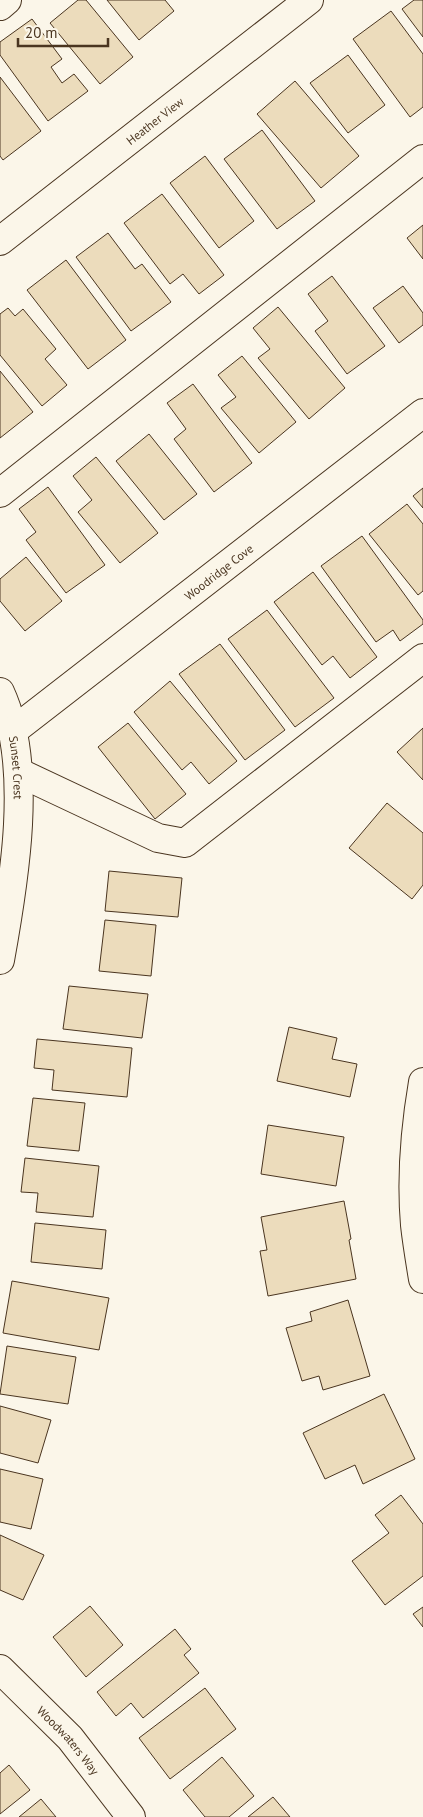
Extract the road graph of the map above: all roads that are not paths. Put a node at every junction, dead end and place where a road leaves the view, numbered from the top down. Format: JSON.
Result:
{"nodes":[{"id":1,"x":7,"y":0,"type":"edge"},
{"id":2,"x":310,"y":0,"type":"edge"},
{"id":3,"x":0,"y":6,"type":"edge"},
{"id":4,"x":423,"y":159,"type":"edge"},
{"id":5,"x":0,"y":241,"type":"edge"},
{"id":6,"x":423,"y":413,"type":"edge"},
{"id":7,"x":0,"y":493,"type":"edge"},
{"id":8,"x":423,"y":658,"type":"edge"},
{"id":9,"x":0,"y":692,"type":"edge"},
{"id":10,"x":13,"y":730,"type":"junction"},
{"id":11,"x":18,"y":772,"type":"junction"},
{"id":12,"x":0,"y":960,"type":"edge"},
{"id":13,"x":423,"y":1082,"type":"edge"},
{"id":14,"x":423,"y":1279,"type":"edge"},
{"id":15,"x":0,"y":1669,"type":"edge"},
{"id":16,"x":131,"y":1817,"type":"edge"}],
"edges":[{"from":1,"to":3,"type":"street"},
{"from":2,"to":5,"type":"street","name":"Heather View"},
{"from":4,"to":7,"type":"street"},
{"from":6,"to":10,"type":"street","name":"Woodridge Cove"},
{"from":8,"to":11,"type":"street"},
{"from":9,"to":10,"type":"street","name":"Sunset Crest"},
{"from":10,"to":11,"type":"street","name":"Sunset Crest"},
{"from":11,"to":12,"type":"street","name":"Sunset Crest"},
{"from":13,"to":14,"type":"street"},
{"from":15,"to":16,"type":"street","name":"Woodwaters Way"}]}
